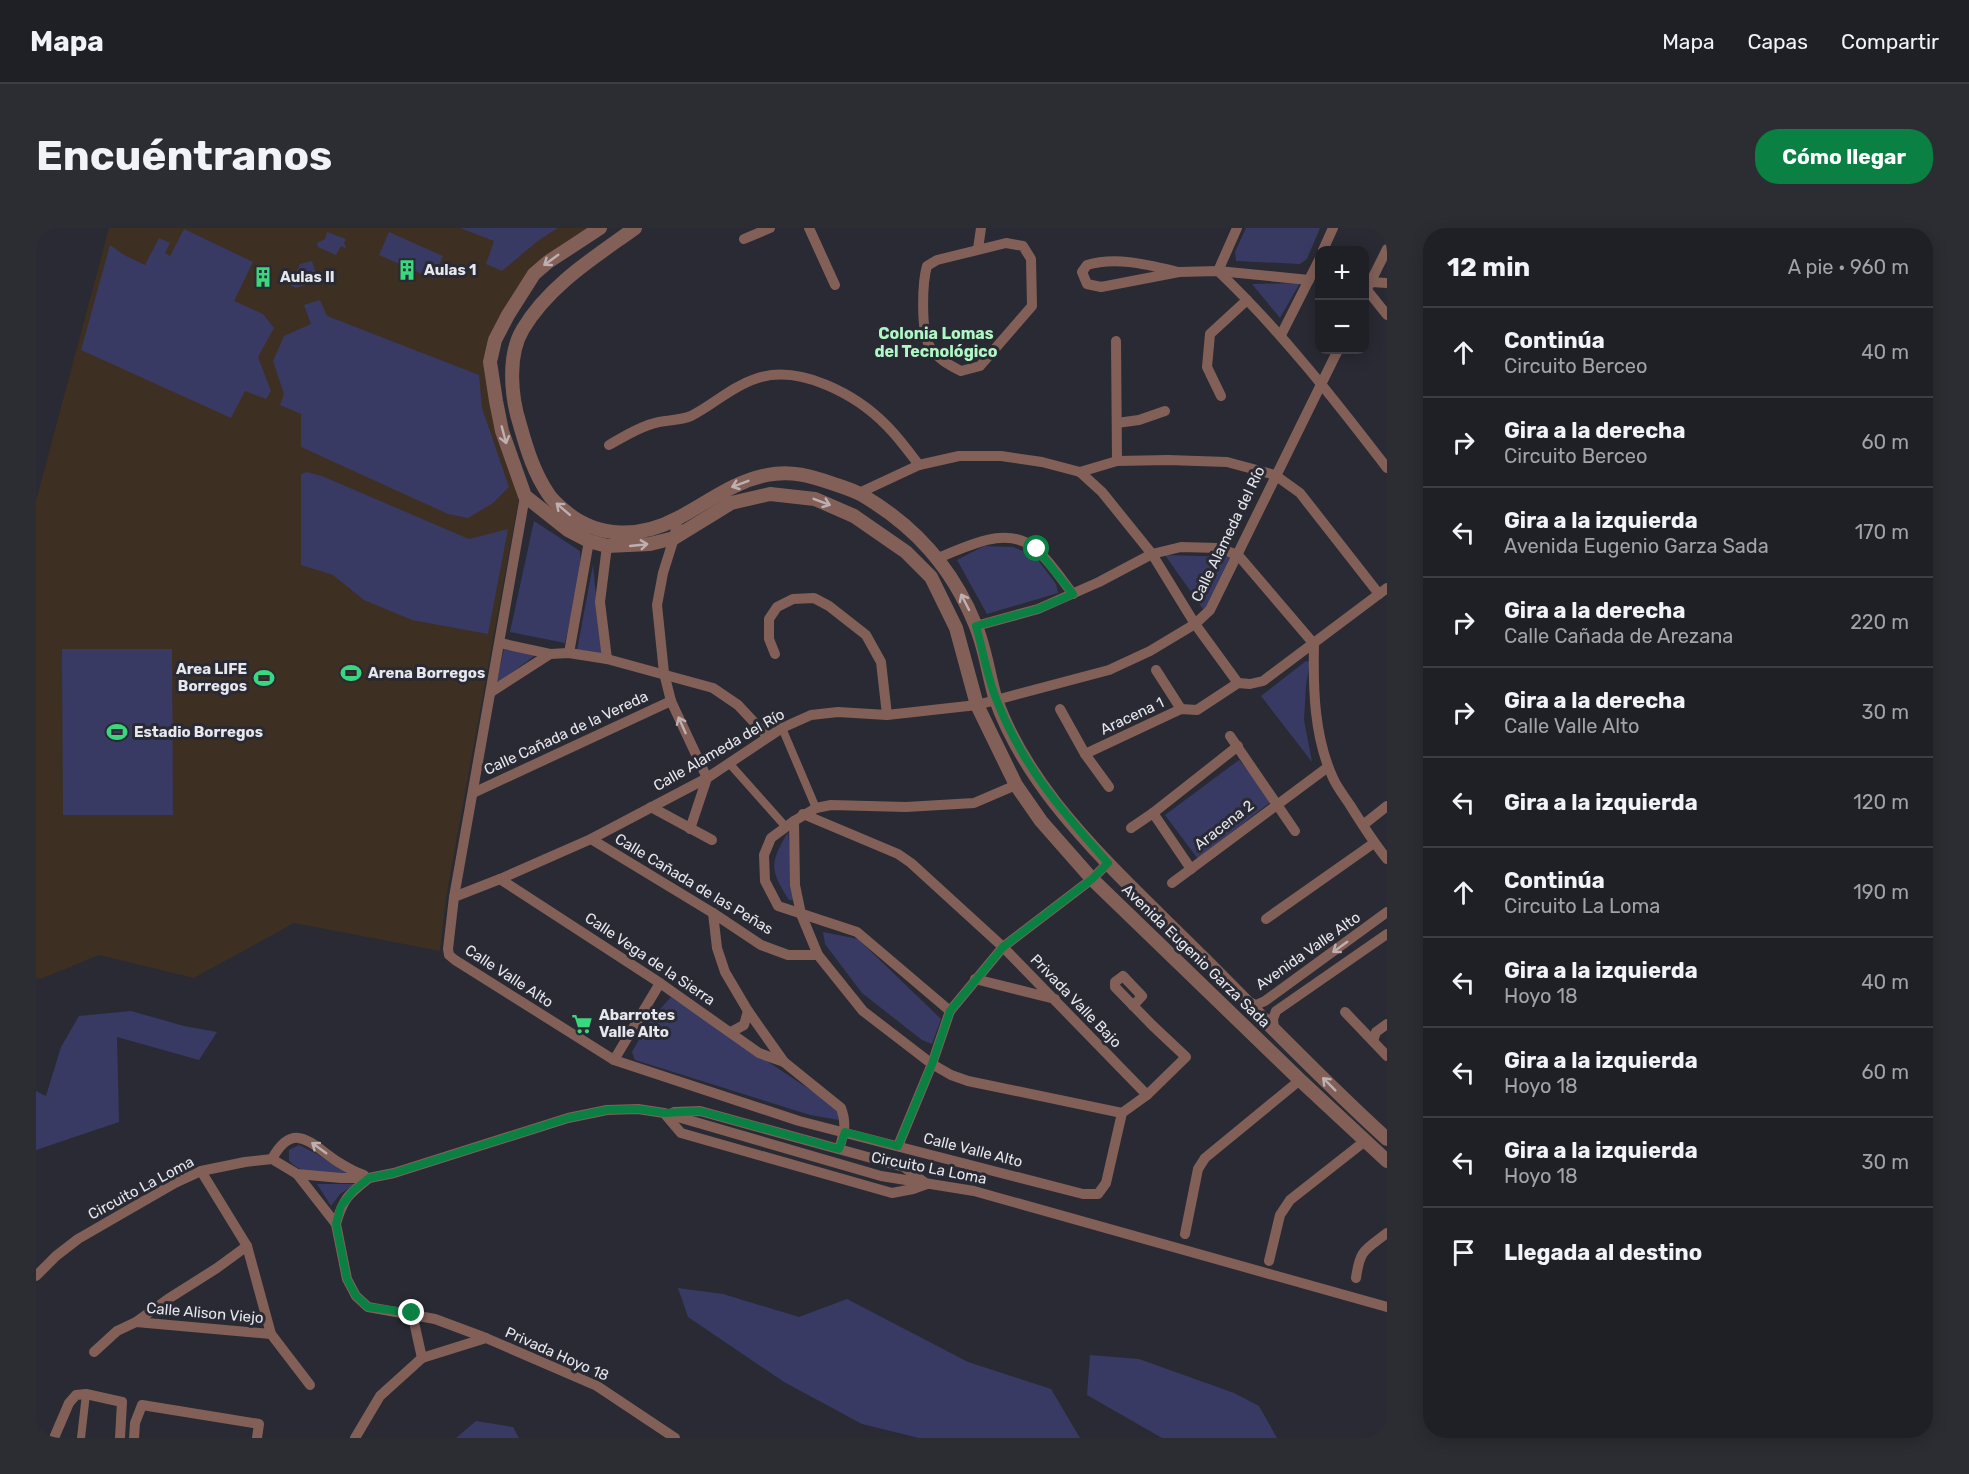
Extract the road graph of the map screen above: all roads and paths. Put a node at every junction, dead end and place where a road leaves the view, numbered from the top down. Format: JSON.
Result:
{"nodes":[{"id":1,"x":635,"y":228,"type":"edge"},
{"id":2,"x":809,"y":228,"type":"edge"},
{"id":3,"x":981,"y":228,"type":"edge"},
{"id":4,"x":1237,"y":228,"type":"edge"},
{"id":5,"x":1333,"y":228,"type":"edge"},
{"id":6,"x":766,"y":229,"type":"edge"},
{"id":7,"x":596,"y":231,"type":"edge"},
{"id":8,"x":744,"y":239,"type":"dead end"},
{"id":9,"x":1325,"y":246,"type":"edge"},
{"id":10,"x":978,"y":249,"type":"junction"},
{"id":11,"x":1387,"y":249,"type":"edge"},
{"id":12,"x":604,"y":251,"type":"junction"},
{"id":13,"x":1315,"y":268,"type":"edge"},
{"id":14,"x":1218,"y":271,"type":"junction"},
{"id":15,"x":1179,"y":272,"type":"junction"},
{"id":16,"x":1309,"y":280,"type":"junction"},
{"id":17,"x":1387,"y":283,"type":"edge"},
{"id":18,"x":835,"y":285,"type":"dead end"},
{"id":19,"x":1369,"y":285,"type":"edge"},
{"id":20,"x":1369,"y":288,"type":"edge"},
{"id":21,"x":1369,"y":292,"type":"edge"},
{"id":22,"x":1247,"y":300,"type":"junction"},
{"id":23,"x":1387,"y":315,"type":"edge"},
{"id":24,"x":1281,"y":335,"type":"junction"},
{"id":25,"x":1116,"y":341,"type":"dead end"},
{"id":26,"x":1336,"y":354,"type":"edge"},
{"id":27,"x":1321,"y":383,"type":"junction"},
{"id":28,"x":1221,"y":396,"type":"dead end"},
{"id":29,"x":1165,"y":411,"type":"dead end"},
{"id":30,"x":1117,"y":423,"type":"junction"},
{"id":31,"x":609,"y":445,"type":"dead end"},
{"id":32,"x":1117,"y":461,"type":"junction"},
{"id":33,"x":919,"y":465,"type":"junction"},
{"id":34,"x":1387,"y":468,"type":"edge"},
{"id":35,"x":1080,"y":472,"type":"junction"},
{"id":36,"x":1275,"y":475,"type":"junction"},
{"id":37,"x":859,"y":493,"type":"junction"},
{"id":38,"x":525,"y":496,"type":"junction"},
{"id":39,"x":678,"y":518,"type":"junction"},
{"id":40,"x":674,"y":538,"type":"junction"},
{"id":41,"x":589,"y":541,"type":"junction"},
{"id":42,"x":607,"y":546,"type":"junction"},
{"id":43,"x":1152,"y":554,"type":"junction"},
{"id":44,"x":1238,"y":555,"type":"junction"},
{"id":45,"x":938,"y":558,"type":"junction"},
{"id":46,"x":1383,"y":591,"type":"edge"},
{"id":47,"x":1073,"y":594,"type":"junction"},
{"id":48,"x":1195,"y":624,"type":"junction"},
{"id":49,"x":976,"y":626,"type":"junction"},
{"id":50,"x":500,"y":643,"type":"junction"},
{"id":51,"x":1314,"y":644,"type":"junction"},
{"id":52,"x":569,"y":653,"type":"junction"},
{"id":53,"x":550,"y":654,"type":"junction"},
{"id":54,"x":775,"y":654,"type":"dead end"},
{"id":55,"x":607,"y":659,"type":"junction"},
{"id":56,"x":1156,"y":670,"type":"dead end"},
{"id":57,"x":664,"y":673,"type":"junction"},
{"id":58,"x":1238,"y":682,"type":"junction"},
{"id":59,"x":491,"y":692,"type":"junction"},
{"id":60,"x":996,"y":699,"type":"junction"},
{"id":61,"x":671,"y":701,"type":"junction"},
{"id":62,"x":977,"y":705,"type":"junction"},
{"id":63,"x":1060,"y":709,"type":"dead end"},
{"id":64,"x":1181,"y":709,"type":"junction"},
{"id":65,"x":887,"y":715,"type":"junction"},
{"id":66,"x":782,"y":728,"type":"junction"},
{"id":67,"x":1230,"y":735,"type":"dead end"},
{"id":68,"x":767,"y":736,"type":"junction"},
{"id":69,"x":1238,"y":746,"type":"junction"},
{"id":70,"x":1085,"y":754,"type":"junction"},
{"id":71,"x":729,"y":763,"type":"junction"},
{"id":72,"x":1328,"y":766,"type":"junction"},
{"id":73,"x":706,"y":778,"type":"junction"},
{"id":74,"x":1016,"y":785,"type":"junction"},
{"id":75,"x":1109,"y":787,"type":"dead end"},
{"id":76,"x":473,"y":793,"type":"junction"},
{"id":77,"x":1276,"y":804,"type":"junction"},
{"id":78,"x":1387,"y":806,"type":"edge"},
{"id":79,"x":651,"y":807,"type":"junction"},
{"id":80,"x":816,"y":808,"type":"junction"},
{"id":81,"x":1153,"y":813,"type":"junction"},
{"id":82,"x":804,"y":814,"type":"junction"},
{"id":83,"x":789,"y":823,"type":"junction"},
{"id":84,"x":1363,"y":825,"type":"junction"},
{"id":85,"x":690,"y":828,"type":"junction"},
{"id":86,"x":1131,"y":828,"type":"dead end"},
{"id":87,"x":1295,"y":831,"type":"dead end"},
{"id":88,"x":591,"y":839,"type":"junction"},
{"id":89,"x":712,"y":840,"type":"dead end"},
{"id":90,"x":1374,"y":843,"type":"junction"},
{"id":91,"x":1387,"y":859,"type":"edge"},
{"id":92,"x":1108,"y":863,"type":"junction"},
{"id":93,"x":1191,"y":869,"type":"junction"},
{"id":94,"x":500,"y":879,"type":"junction"},
{"id":95,"x":1092,"y":879,"type":"junction"},
{"id":96,"x":1172,"y":883,"type":"dead end"},
{"id":97,"x":454,"y":897,"type":"junction"},
{"id":98,"x":1387,"y":912,"type":"edge"},
{"id":99,"x":713,"y":913,"type":"junction"},
{"id":100,"x":801,"y":914,"type":"junction"},
{"id":101,"x":1266,"y":919,"type":"dead end"},
{"id":102,"x":1387,"y":934,"type":"edge"},
{"id":103,"x":1003,"y":947,"type":"junction"},
{"id":104,"x":818,"y":954,"type":"junction"},
{"id":105,"x":975,"y":979,"type":"junction"},
{"id":106,"x":660,"y":983,"type":"junction"},
{"id":107,"x":1055,"y":999,"type":"junction"},
{"id":108,"x":1244,"y":999,"type":"junction"},
{"id":109,"x":1133,"y":1006,"type":"dead end"},
{"id":110,"x":748,"y":1011,"type":"junction"},
{"id":111,"x":950,"y":1011,"type":"junction"},
{"id":112,"x":1345,"y":1012,"type":"dead end"},
{"id":113,"x":1387,"y":1024,"type":"edge"},
{"id":114,"x":1274,"y":1029,"type":"junction"},
{"id":115,"x":731,"y":1032,"type":"junction"},
{"id":116,"x":1373,"y":1041,"type":"junction"},
{"id":117,"x":1385,"y":1052,"type":"edge"},
{"id":118,"x":614,"y":1060,"type":"junction"},
{"id":119,"x":784,"y":1062,"type":"junction"},
{"id":120,"x":932,"y":1064,"type":"junction"},
{"id":121,"x":1300,"y":1080,"type":"junction"},
{"id":122,"x":1147,"y":1095,"type":"junction"},
{"id":123,"x":1358,"y":1112,"type":"junction"},
{"id":124,"x":664,"y":1113,"type":"junction"},
{"id":125,"x":1122,"y":1113,"type":"junction"},
{"id":126,"x":1347,"y":1124,"type":"junction"},
{"id":127,"x":845,"y":1132,"type":"junction"},
{"id":128,"x":1387,"y":1139,"type":"edge"},
{"id":129,"x":1365,"y":1141,"type":"junction"},
{"id":130,"x":898,"y":1146,"type":"junction"},
{"id":131,"x":839,"y":1149,"type":"junction"},
{"id":132,"x":272,"y":1159,"type":"junction"},
{"id":133,"x":1387,"y":1161,"type":"edge"},
{"id":134,"x":201,"y":1171,"type":"junction"},
{"id":135,"x":297,"y":1174,"type":"junction"},
{"id":136,"x":369,"y":1178,"type":"junction"},
{"id":137,"x":927,"y":1184,"type":"junction"},
{"id":138,"x":336,"y":1224,"type":"junction"},
{"id":139,"x":1387,"y":1233,"type":"edge"},
{"id":140,"x":1185,"y":1234,"type":"dead end"},
{"id":141,"x":247,"y":1246,"type":"junction"},
{"id":142,"x":1269,"y":1261,"type":"dead end"},
{"id":143,"x":36,"y":1276,"type":"edge"},
{"id":144,"x":1356,"y":1278,"type":"dead end"},
{"id":145,"x":1387,"y":1307,"type":"edge"},
{"id":146,"x":412,"y":1313,"type":"junction"},
{"id":147,"x":136,"y":1322,"type":"junction"},
{"id":148,"x":271,"y":1334,"type":"junction"},
{"id":149,"x":486,"y":1338,"type":"junction"},
{"id":150,"x":94,"y":1352,"type":"dead end"},
{"id":151,"x":422,"y":1358,"type":"junction"},
{"id":152,"x":310,"y":1385,"type":"dead end"},
{"id":153,"x":86,"y":1394,"type":"junction"},
{"id":154,"x":54,"y":1438,"type":"edge"},
{"id":155,"x":81,"y":1438,"type":"edge"},
{"id":156,"x":120,"y":1438,"type":"edge"},
{"id":157,"x":134,"y":1438,"type":"edge"},
{"id":158,"x":257,"y":1438,"type":"edge"},
{"id":159,"x":355,"y":1438,"type":"edge"},
{"id":160,"x":675,"y":1438,"type":"edge"}],
"edges":[{"from":1,"to":12,"type":"street","name":"Avenida Eugenio Garza Sada"},
{"from":2,"to":18,"type":"street"},
{"from":3,"to":10,"type":"street"},
{"from":4,"to":14,"type":"street"},
{"from":5,"to":9,"type":"street"},
{"from":6,"to":8,"type":"street"},
{"from":7,"to":12,"type":"street"},
{"from":7,"to":38,"type":"street","one_way":true},
{"from":10,"to":10,"type":"street"},
{"from":11,"to":19,"type":"street"},
{"from":39,"to":12,"type":"street","name":"Avenida Eugenio Garza Sada","one_way":true},
{"from":13,"to":16,"type":"street"},
{"from":14,"to":15,"type":"street"},
{"from":14,"to":16,"type":"street"},
{"from":14,"to":22,"type":"street"},
{"from":15,"to":15,"type":"street"},
{"from":16,"to":24,"type":"street"},
{"from":17,"to":20,"type":"street"},
{"from":21,"to":23,"type":"street"},
{"from":22,"to":24,"type":"street"},
{"from":22,"to":28,"type":"street"},
{"from":24,"to":27,"type":"street"},
{"from":25,"to":30,"type":"street"},
{"from":26,"to":27,"type":"street","name":"Calle Alameda del Río"},
{"from":27,"to":34,"type":"street"},
{"from":27,"to":36,"type":"street","name":"Calle Alameda del Río"},
{"from":29,"to":30,"type":"street"},
{"from":30,"to":32,"type":"street"},
{"from":31,"to":33,"type":"street"},
{"from":32,"to":35,"type":"street"},
{"from":32,"to":36,"type":"street"},
{"from":33,"to":35,"type":"street"},
{"from":33,"to":37,"type":"street"},
{"from":35,"to":43,"type":"street"},
{"from":36,"to":44,"type":"street","name":"Calle Alameda del Río"},
{"from":36,"to":46,"type":"street"},
{"from":37,"to":39,"type":"street","name":"Avenida Eugenio Garza Sada","one_way":true},
{"from":37,"to":45,"type":"street","name":"Avenida Eugenio Garza Sada"},
{"from":38,"to":41,"type":"street","name":"Avenida Eugenio Garza Sada"},
{"from":38,"to":50,"type":"street","name":"Calle Valle Alto"},
{"from":39,"to":40,"type":"street"},
{"from":42,"to":40,"type":"street","name":"Avenida Eugenio Garza Sada","one_way":true},
{"from":40,"to":57,"type":"street"},
{"from":40,"to":62,"type":"street","name":"Avenida Eugenio Garza Sada","one_way":true},
{"from":41,"to":42,"type":"street","name":"Avenida Eugenio Garza Sada"},
{"from":41,"to":52,"type":"street"},
{"from":42,"to":55,"type":"street"},
{"from":43,"to":44,"type":"street"},
{"from":43,"to":47,"type":"street"},
{"from":43,"to":48,"type":"street"},
{"from":44,"to":48,"type":"street","name":"Calle Alameda del Río"},
{"from":44,"to":51,"type":"street"},
{"from":45,"to":47,"type":"street"},
{"from":49,"to":45,"type":"street","name":"Avenida Eugenio Garza Sada","one_way":true},
{"from":46,"to":51,"type":"street"},
{"from":47,"to":49,"type":"street"},
{"from":48,"to":58,"type":"street"},
{"from":48,"to":60,"type":"street","name":"Calle Alameda del Río"},
{"from":49,"to":60,"type":"street","name":"Avenida Eugenio Garza Sada"},
{"from":50,"to":53,"type":"street"},
{"from":50,"to":59,"type":"street","name":"Calle Valle Alto"},
{"from":51,"to":58,"type":"street"},
{"from":51,"to":72,"type":"street"},
{"from":52,"to":53,"type":"street"},
{"from":52,"to":55,"type":"street"},
{"from":53,"to":59,"type":"street"},
{"from":54,"to":65,"type":"street"},
{"from":55,"to":57,"type":"street"},
{"from":56,"to":64,"type":"street","name":"Aracena 1"},
{"from":57,"to":61,"type":"street"},
{"from":57,"to":68,"type":"street"},
{"from":58,"to":64,"type":"street"},
{"from":59,"to":76,"type":"street","name":"Calle Valle Alto"},
{"from":60,"to":62,"type":"street","name":"Calle Alameda del Río"},
{"from":60,"to":92,"type":"street","name":"Avenida Eugenio Garza Sada"},
{"from":73,"to":61,"type":"street","one_way":true},
{"from":61,"to":76,"type":"street","name":"Calle Cañada de la Vereda"},
{"from":62,"to":65,"type":"street","name":"Calle Alameda del Río"},
{"from":62,"to":74,"type":"street","name":"Avenida Eugenio Garza Sada"},
{"from":63,"to":70,"type":"street"},
{"from":64,"to":70,"type":"street","name":"Aracena 1"},
{"from":65,"to":66,"type":"street","name":"Calle Alameda del Río"},
{"from":66,"to":68,"type":"street","name":"Calle Alameda del Río"},
{"from":66,"to":80,"type":"street"},
{"from":67,"to":69,"type":"street","name":"Aracena 2"},
{"from":68,"to":71,"type":"street","name":"Calle Alameda del Río"},
{"from":69,"to":77,"type":"street","name":"Aracena 2"},
{"from":69,"to":81,"type":"street"},
{"from":70,"to":75,"type":"street"},
{"from":71,"to":73,"type":"street","name":"Calle Alameda del Río"},
{"from":71,"to":83,"type":"street"},
{"from":72,"to":77,"type":"street","name":"Aracena 2"},
{"from":72,"to":84,"type":"street"},
{"from":73,"to":79,"type":"street","name":"Calle Alameda del Río"},
{"from":73,"to":85,"type":"street"},
{"from":74,"to":80,"type":"street"},
{"from":74,"to":95,"type":"street","name":"Avenida Eugenio Garza Sada"},
{"from":76,"to":97,"type":"street","name":"Calle Valle Alto"},
{"from":77,"to":87,"type":"street","name":"Aracena 2"},
{"from":77,"to":93,"type":"street","name":"Aracena 2"},
{"from":78,"to":84,"type":"street"},
{"from":79,"to":85,"type":"street"},
{"from":79,"to":88,"type":"street","name":"Calle Alameda del Río"},
{"from":80,"to":82,"type":"street"},
{"from":81,"to":86,"type":"street"},
{"from":81,"to":93,"type":"street","name":"Aracena 2"},
{"from":82,"to":83,"type":"street"},
{"from":82,"to":103,"type":"street","name":"Privada Valle Bajo"},
{"from":83,"to":100,"type":"street"},
{"from":83,"to":100,"type":"street"},
{"from":84,"to":90,"type":"street"},
{"from":85,"to":89,"type":"street"},
{"from":88,"to":94,"type":"street","name":"Calle Alameda del Río"},
{"from":88,"to":99,"type":"street","name":"Calle Cañada de las Peñas"},
{"from":90,"to":91,"type":"street"},
{"from":90,"to":101,"type":"street"},
{"from":92,"to":95,"type":"street"},
{"from":92,"to":108,"type":"street","name":"Avenida Eugenio Garza Sada"},
{"from":93,"to":96,"type":"street","name":"Aracena 2"},
{"from":94,"to":97,"type":"street","name":"Calle Alameda del Río"},
{"from":94,"to":106,"type":"street","name":"Calle Vega de la Sierra"},
{"from":95,"to":103,"type":"street"},
{"from":95,"to":121,"type":"street","name":"Avenida Eugenio Garza Sada"},
{"from":97,"to":118,"type":"street","name":"Calle Valle Alto"},
{"from":98,"to":108,"type":"street","name":"Avenida Valle Alto","one_way":true},
{"from":99,"to":104,"type":"street","name":"Calle Cañada de las Peñas"},
{"from":99,"to":110,"type":"street"},
{"from":100,"to":104,"type":"street"},
{"from":100,"to":111,"type":"street"},
{"from":102,"to":114,"type":"street","name":"Avenida Valle Alto"},
{"from":103,"to":105,"type":"street"},
{"from":103,"to":107,"type":"street","name":"Privada Valle Bajo"},
{"from":104,"to":120,"type":"street"},
{"from":105,"to":107,"type":"street"},
{"from":105,"to":111,"type":"street"},
{"from":106,"to":115,"type":"street","name":"Calle Vega de la Sierra"},
{"from":106,"to":118,"type":"street"},
{"from":107,"to":122,"type":"street","name":"Privada Valle Bajo"},
{"from":108,"to":114,"type":"street","name":"Avenida Eugenio Garza Sada"},
{"from":109,"to":122,"type":"street"},
{"from":110,"to":115,"type":"street"},
{"from":110,"to":119,"type":"street"},
{"from":111,"to":120,"type":"street"},
{"from":112,"to":116,"type":"street"},
{"from":113,"to":116,"type":"street"},
{"from":123,"to":114,"type":"street","name":"Avenida Eugenio Garza Sada","one_way":true},
{"from":115,"to":119,"type":"street","name":"Calle Vega de la Sierra"},
{"from":116,"to":117,"type":"street"},
{"from":118,"to":127,"type":"street","name":"Calle Valle Alto"},
{"from":119,"to":127,"type":"street"},
{"from":120,"to":125,"type":"street"},
{"from":120,"to":130,"type":"street"},
{"from":121,"to":126,"type":"street","name":"Avenida Eugenio Garza Sada"},
{"from":121,"to":140,"type":"street"},
{"from":122,"to":125,"type":"street"},
{"from":123,"to":126,"type":"street"},
{"from":123,"to":128,"type":"street","name":"Avenida Eugenio Garza Sada"},
{"from":124,"to":131,"type":"street"},
{"from":124,"to":136,"type":"street","name":"Circuito La Loma"},
{"from":124,"to":137,"type":"street","name":"Circuito La Loma"},
{"from":125,"to":130,"type":"street","name":"Calle Valle Alto"},
{"from":126,"to":129,"type":"street","name":"Avenida Eugenio Garza Sada"},
{"from":127,"to":130,"type":"street","name":"Calle Valle Alto"},
{"from":127,"to":131,"type":"street"},
{"from":129,"to":133,"type":"street","name":"Avenida Eugenio Garza Sada"},
{"from":129,"to":142,"type":"street"},
{"from":131,"to":137,"type":"street"},
{"from":132,"to":134,"type":"street","name":"Circuito La Loma"},
{"from":132,"to":135,"type":"street","name":"Circuito La Loma"},
{"from":136,"to":132,"type":"street","one_way":true},
{"from":134,"to":141,"type":"street","name":"Calle Alison Viejo"},
{"from":134,"to":143,"type":"street","name":"Circuito La Loma"},
{"from":135,"to":136,"type":"street","name":"Circuito La Loma"},
{"from":135,"to":138,"type":"street"},
{"from":136,"to":138,"type":"street"},
{"from":137,"to":145,"type":"street","name":"Circuito La Loma"},
{"from":138,"to":146,"type":"street","name":"Privada Hoyo 18"},
{"from":139,"to":144,"type":"street"},
{"from":141,"to":147,"type":"street","name":"Calle Alison Viejo"},
{"from":141,"to":148,"type":"street","name":"Calle Alison Viejo"},
{"from":146,"to":149,"type":"street","name":"Privada Hoyo 18"},
{"from":146,"to":151,"type":"street"},
{"from":147,"to":148,"type":"street","name":"Calle Alison Viejo"},
{"from":147,"to":150,"type":"street","name":"Calle Alison Viejo"},
{"from":148,"to":152,"type":"street","name":"Calle Alison Viejo"},
{"from":149,"to":151,"type":"street"},
{"from":149,"to":160,"type":"street","name":"Privada Hoyo 18"},
{"from":151,"to":159,"type":"street"},
{"from":153,"to":154,"type":"street"},
{"from":153,"to":155,"type":"street"},
{"from":153,"to":156,"type":"street"},
{"from":157,"to":158,"type":"street"}]}
